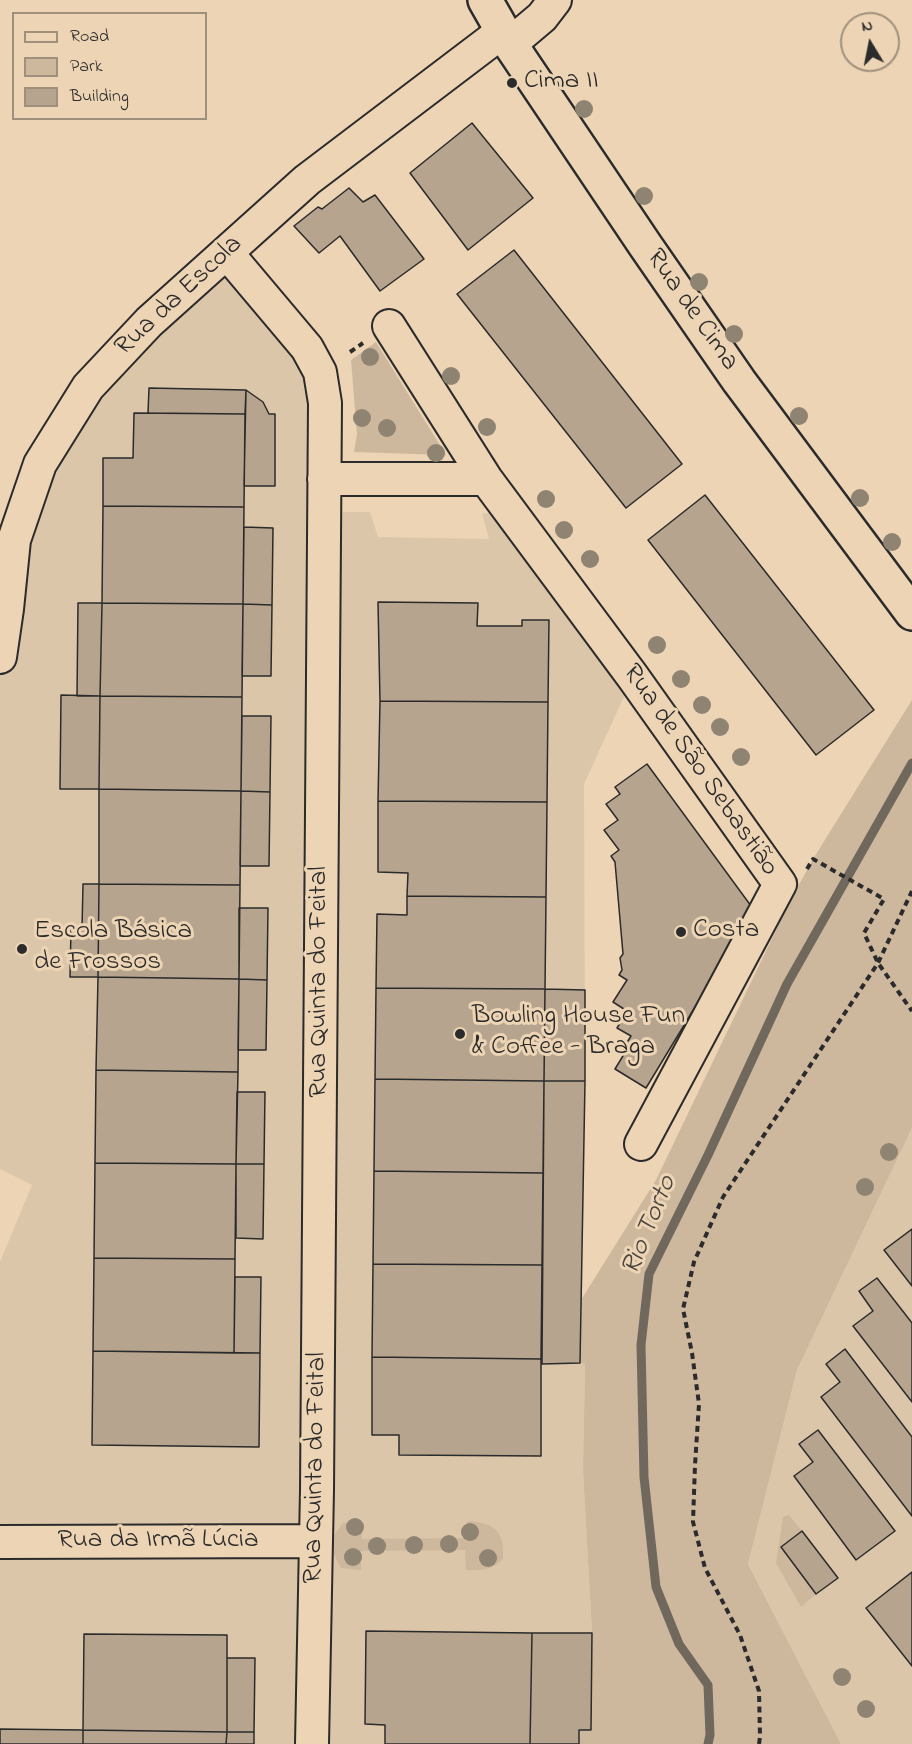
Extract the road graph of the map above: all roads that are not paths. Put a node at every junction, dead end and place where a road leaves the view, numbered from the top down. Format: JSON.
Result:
{"nodes":[{"id":1,"x":485,"y":0,"type":"edge"},
{"id":2,"x":555,"y":0,"type":"edge"},
{"id":3,"x":506,"y":38,"type":"junction"},
{"id":4,"x":226,"y":253,"type":"junction"},
{"id":5,"x":389,"y":326,"type":"dead end"},
{"id":6,"x":324,"y":479,"type":"junction"},
{"id":7,"x":486,"y":479,"type":"junction"},
{"id":8,"x":912,"y":613,"type":"edge"},
{"id":9,"x":0,"y":657,"type":"edge"},
{"id":10,"x":641,"y":1144,"type":"dead end"},
{"id":11,"x":316,"y":1541,"type":"junction"},
{"id":12,"x":0,"y":1542,"type":"edge"},
{"id":13,"x":312,"y":1744,"type":"edge"}],
"edges":[{"from":1,"to":3,"type":"main road","name":"Rua de Cima"},
{"from":2,"to":3,"type":"street","name":"Rua da Escola"},
{"from":3,"to":4,"type":"street","name":"Rua da Escola"},
{"from":3,"to":8,"type":"main road","name":"Rua de Cima"},
{"from":4,"to":6,"type":"street","name":"Rua Quinta do Feital"},
{"from":4,"to":9,"type":"street","name":"Rua da Escola"},
{"from":5,"to":7,"type":"street","name":"Rua de São Sebastião"},
{"from":6,"to":7,"type":"street"},
{"from":6,"to":11,"type":"street","name":"Rua Quinta do Feital"},
{"from":7,"to":10,"type":"street","name":"Rua de São Sebastião"},
{"from":11,"to":12,"type":"street","name":"Rua da Irmã Lúcia"},
{"from":11,"to":13,"type":"street","name":"Rua Quinta do Feital"}]}
